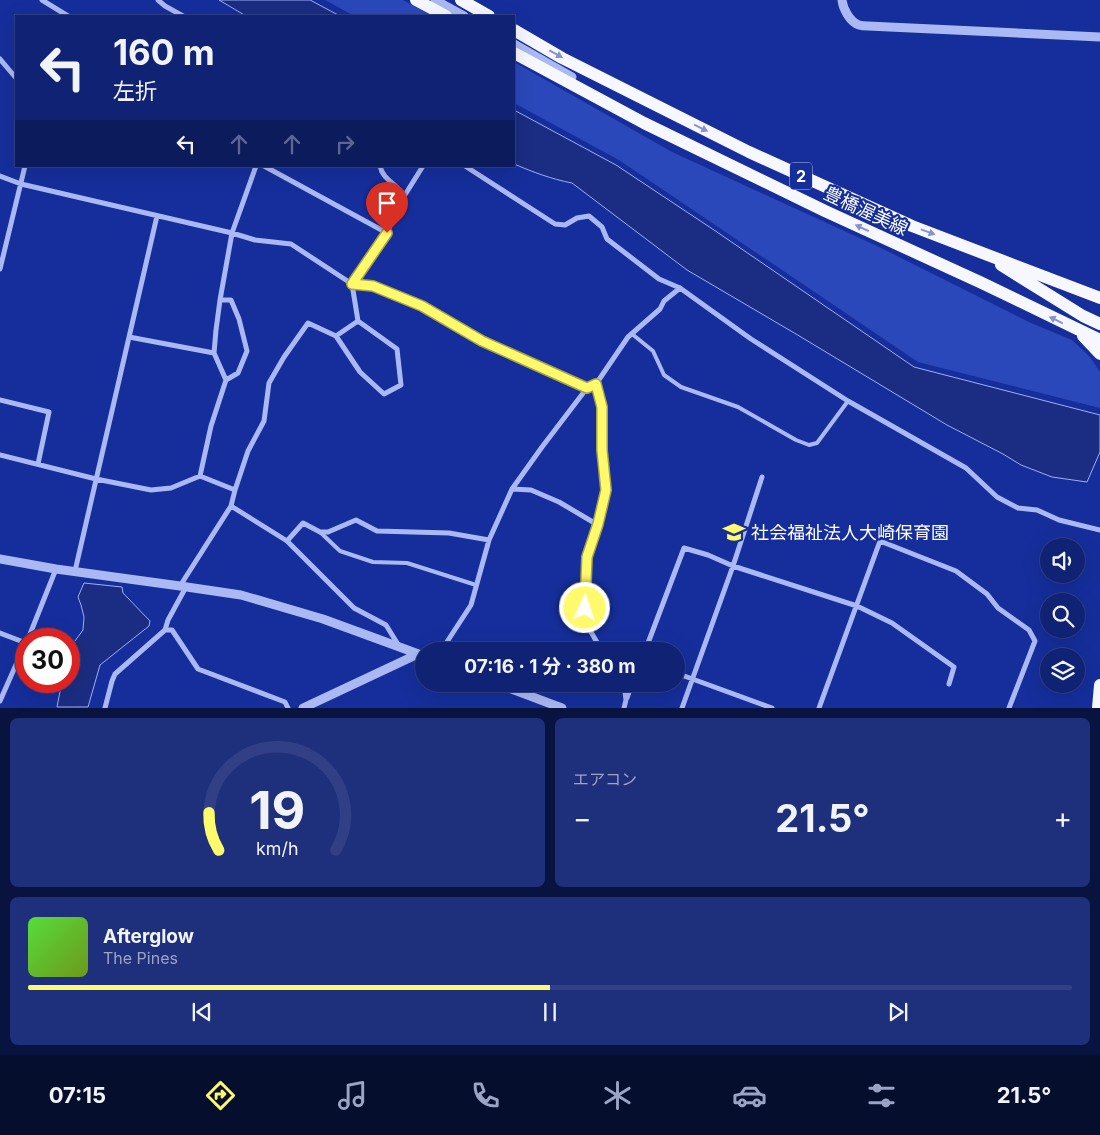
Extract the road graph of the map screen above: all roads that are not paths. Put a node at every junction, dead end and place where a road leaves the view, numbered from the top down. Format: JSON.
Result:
{"nodes":[{"id":1,"x":42,"y":0,"type":"edge"},
{"id":2,"x":158,"y":0,"type":"edge"},
{"id":3,"x":416,"y":0,"type":"edge"},
{"id":4,"x":435,"y":0,"type":"edge"},
{"id":5,"x":461,"y":0,"type":"edge"},
{"id":6,"x":842,"y":0,"type":"edge"},
{"id":7,"x":66,"y":15,"type":"edge"},
{"id":8,"x":181,"y":15,"type":"edge"},
{"id":9,"x":444,"y":15,"type":"edge"},
{"id":10,"x":462,"y":15,"type":"edge"},
{"id":11,"x":487,"y":15,"type":"edge"},
{"id":12,"x":515,"y":31,"type":"edge"},
{"id":13,"x":1100,"y":37,"type":"edge"},
{"id":14,"x":515,"y":45,"type":"edge"},
{"id":15,"x":515,"y":54,"type":"edge"},
{"id":16,"x":0,"y":59,"type":"edge"},
{"id":17,"x":15,"y":77,"type":"edge"},
{"id":18,"x":657,"y":130,"type":"junction"},
{"id":19,"x":25,"y":167,"type":"edge"},
{"id":20,"x":256,"y":167,"type":"edge"},
{"id":21,"x":266,"y":167,"type":"edge"},
{"id":22,"x":380,"y":167,"type":"edge"},
{"id":23,"x":422,"y":167,"type":"edge"},
{"id":24,"x":467,"y":167,"type":"edge"},
{"id":25,"x":0,"y":176,"type":"edge"},
{"id":26,"x":21,"y":184,"type":"junction"},
{"id":27,"x":403,"y":198,"type":"junction"},
{"id":28,"x":157,"y":216,"type":"junction"},
{"id":29,"x":232,"y":233,"type":"junction"},
{"id":30,"x":387,"y":233,"type":"junction"},
{"id":31,"x":982,"y":252,"type":"junction"},
{"id":32,"x":0,"y":269,"type":"edge"},
{"id":33,"x":352,"y":284,"type":"junction"},
{"id":34,"x":680,"y":288,"type":"junction"},
{"id":35,"x":1096,"y":294,"type":"edge"},
{"id":36,"x":220,"y":300,"type":"junction"},
{"id":37,"x":358,"y":321,"type":"junction"},
{"id":38,"x":1100,"y":324,"type":"edge"},
{"id":39,"x":1078,"y":330,"type":"junction"},
{"id":40,"x":632,"y":334,"type":"junction"},
{"id":41,"x":336,"y":336,"type":"junction"},
{"id":42,"x":129,"y":337,"type":"junction"},
{"id":43,"x":1100,"y":340,"type":"edge"},
{"id":44,"x":214,"y":353,"type":"junction"},
{"id":45,"x":1100,"y":354,"type":"edge"},
{"id":46,"x":226,"y":380,"type":"junction"},
{"id":47,"x":596,"y":384,"type":"junction"},
{"id":48,"x":587,"y":388,"type":"junction"},
{"id":49,"x":0,"y":400,"type":"edge"},
{"id":50,"x":848,"y":401,"type":"junction"},
{"id":51,"x":0,"y":455,"type":"edge"},
{"id":52,"x":38,"y":464,"type":"junction"},
{"id":53,"x":200,"y":476,"type":"junction"},
{"id":54,"x":762,"y":477,"type":"dead end"},
{"id":55,"x":96,"y":479,"type":"junction"},
{"id":56,"x":512,"y":489,"type":"junction"},
{"id":57,"x":235,"y":490,"type":"junction"},
{"id":58,"x":231,"y":506,"type":"junction"},
{"id":59,"x":598,"y":524,"type":"junction"},
{"id":60,"x":1100,"y":530,"type":"edge"},
{"id":61,"x":320,"y":532,"type":"junction"},
{"id":62,"x":489,"y":540,"type":"junction"},
{"id":63,"x":287,"y":541,"type":"junction"},
{"id":64,"x":0,"y":559,"type":"edge"},
{"id":65,"x":733,"y":566,"type":"junction"},
{"id":66,"x":56,"y":569,"type":"junction"},
{"id":67,"x":74,"y":571,"type":"junction"},
{"id":68,"x":183,"y":586,"type":"junction"},
{"id":69,"x":476,"y":586,"type":"junction"},
{"id":70,"x":856,"y":606,"type":"junction"},
{"id":71,"x":32,"y":628,"type":"edge"},
{"id":72,"x":165,"y":630,"type":"junction"},
{"id":73,"x":0,"y":633,"type":"edge"},
{"id":74,"x":15,"y":637,"type":"edge"},
{"id":75,"x":447,"y":642,"type":"edge"},
{"id":76,"x":597,"y":642,"type":"edge"},
{"id":77,"x":647,"y":642,"type":"edge"},
{"id":78,"x":399,"y":647,"type":"junction"},
{"id":79,"x":415,"y":653,"type":"edge"},
{"id":80,"x":415,"y":658,"type":"edge"},
{"id":81,"x":15,"y":668,"type":"edge"},
{"id":82,"x":685,"y":676,"type":"edge"},
{"id":83,"x":692,"y":679,"type":"junction"},
{"id":84,"x":949,"y":684,"type":"dead end"},
{"id":85,"x":1100,"y":685,"type":"edge"},
{"id":86,"x":519,"y":692,"type":"edge"},
{"id":87,"x":625,"y":692,"type":"edge"},
{"id":88,"x":629,"y":692,"type":"edge"},
{"id":89,"x":626,"y":700,"type":"junction"},
{"id":90,"x":0,"y":701,"type":"edge"},
{"id":91,"x":105,"y":708,"type":"edge"},
{"id":92,"x":288,"y":708,"type":"edge"},
{"id":93,"x":303,"y":708,"type":"edge"},
{"id":94,"x":562,"y":708,"type":"edge"},
{"id":95,"x":624,"y":708,"type":"edge"},
{"id":96,"x":682,"y":708,"type":"edge"},
{"id":97,"x":772,"y":708,"type":"edge"},
{"id":98,"x":819,"y":708,"type":"edge"},
{"id":99,"x":1009,"y":708,"type":"edge"},
{"id":100,"x":1098,"y":708,"type":"edge"}],
"edges":[{"from":1,"to":7,"type":"street"},
{"from":2,"to":8,"type":"street"},
{"from":3,"to":9,"type":"main road"},
{"from":4,"to":10,"type":"street"},
{"from":5,"to":11,"type":"main road"},
{"from":6,"to":13,"type":"street"},
{"from":12,"to":31,"type":"main road","name":"豊橋渥美線","number":"2","one_way":true},
{"from":14,"to":18,"type":"street"},
{"from":15,"to":18,"type":"main road","name":"豊橋渥美線","number":"2"},
{"from":16,"to":17,"type":"street"},
{"from":39,"to":18,"type":"main road","name":"豊橋渥美線","number":"2","one_way":true},
{"from":19,"to":26,"type":"street"},
{"from":20,"to":29,"type":"street"},
{"from":21,"to":30,"type":"street"},
{"from":22,"to":27,"type":"street"},
{"from":23,"to":27,"type":"street"},
{"from":24,"to":34,"type":"street"},
{"from":25,"to":26,"type":"street"},
{"from":26,"to":28,"type":"street"},
{"from":26,"to":32,"type":"street"},
{"from":27,"to":30,"type":"street"},
{"from":28,"to":29,"type":"street"},
{"from":28,"to":42,"type":"street"},
{"from":29,"to":33,"type":"street"},
{"from":29,"to":36,"type":"street"},
{"from":30,"to":33,"type":"street"},
{"from":31,"to":35,"type":"main road","name":"豊橋渥美線","number":"2"},
{"from":31,"to":38,"type":"main road"},
{"from":33,"to":37,"type":"street"},
{"from":33,"to":48,"type":"street"},
{"from":34,"to":40,"type":"street"},
{"from":34,"to":50,"type":"street"},
{"from":36,"to":44,"type":"street"},
{"from":36,"to":46,"type":"street"},
{"from":37,"to":41,"type":"street"},
{"from":37,"to":41,"type":"street"},
{"from":39,"to":43,"type":"main road","name":"豊橋渥美線","number":"2"},
{"from":39,"to":45,"type":"main road"},
{"from":40,"to":47,"type":"street"},
{"from":40,"to":50,"type":"lane"},
{"from":41,"to":57,"type":"street"},
{"from":42,"to":44,"type":"street"},
{"from":42,"to":55,"type":"street"},
{"from":44,"to":46,"type":"street"},
{"from":46,"to":53,"type":"street"},
{"from":47,"to":48,"type":"street"},
{"from":47,"to":59,"type":"street"},
{"from":48,"to":56,"type":"street"},
{"from":49,"to":52,"type":"street"},
{"from":50,"to":60,"type":"street"},
{"from":51,"to":52,"type":"street"},
{"from":52,"to":55,"type":"street"},
{"from":53,"to":55,"type":"street"},
{"from":53,"to":57,"type":"street"},
{"from":54,"to":65,"type":"street"},
{"from":55,"to":67,"type":"street"},
{"from":56,"to":59,"type":"street"},
{"from":56,"to":62,"type":"street"},
{"from":57,"to":58,"type":"street"},
{"from":58,"to":63,"type":"street"},
{"from":58,"to":68,"type":"street"},
{"from":59,"to":76,"type":"street"},
{"from":61,"to":62,"type":"street"},
{"from":61,"to":63,"type":"street"},
{"from":61,"to":69,"type":"lane"},
{"from":62,"to":69,"type":"street"},
{"from":63,"to":78,"type":"street"},
{"from":64,"to":66,"type":"street"},
{"from":65,"to":70,"type":"street"},
{"from":65,"to":77,"type":"street"},
{"from":65,"to":83,"type":"street"},
{"from":66,"to":67,"type":"street"},
{"from":66,"to":71,"type":"street"},
{"from":67,"to":68,"type":"street"},
{"from":68,"to":72,"type":"street"},
{"from":68,"to":78,"type":"street"},
{"from":69,"to":75,"type":"street"},
{"from":70,"to":84,"type":"street"},
{"from":70,"to":98,"type":"street"},
{"from":70,"to":99,"type":"street"},
{"from":72,"to":91,"type":"street"},
{"from":72,"to":92,"type":"street"},
{"from":73,"to":74,"type":"street"},
{"from":78,"to":79,"type":"street"},
{"from":80,"to":93,"type":"street"},
{"from":81,"to":90,"type":"street"},
{"from":82,"to":83,"type":"street"},
{"from":83,"to":96,"type":"street"},
{"from":83,"to":97,"type":"street"},
{"from":85,"to":100,"type":"main road"},
{"from":86,"to":94,"type":"street"},
{"from":87,"to":89,"type":"street"},
{"from":88,"to":89,"type":"street"},
{"from":89,"to":95,"type":"street"}]}
